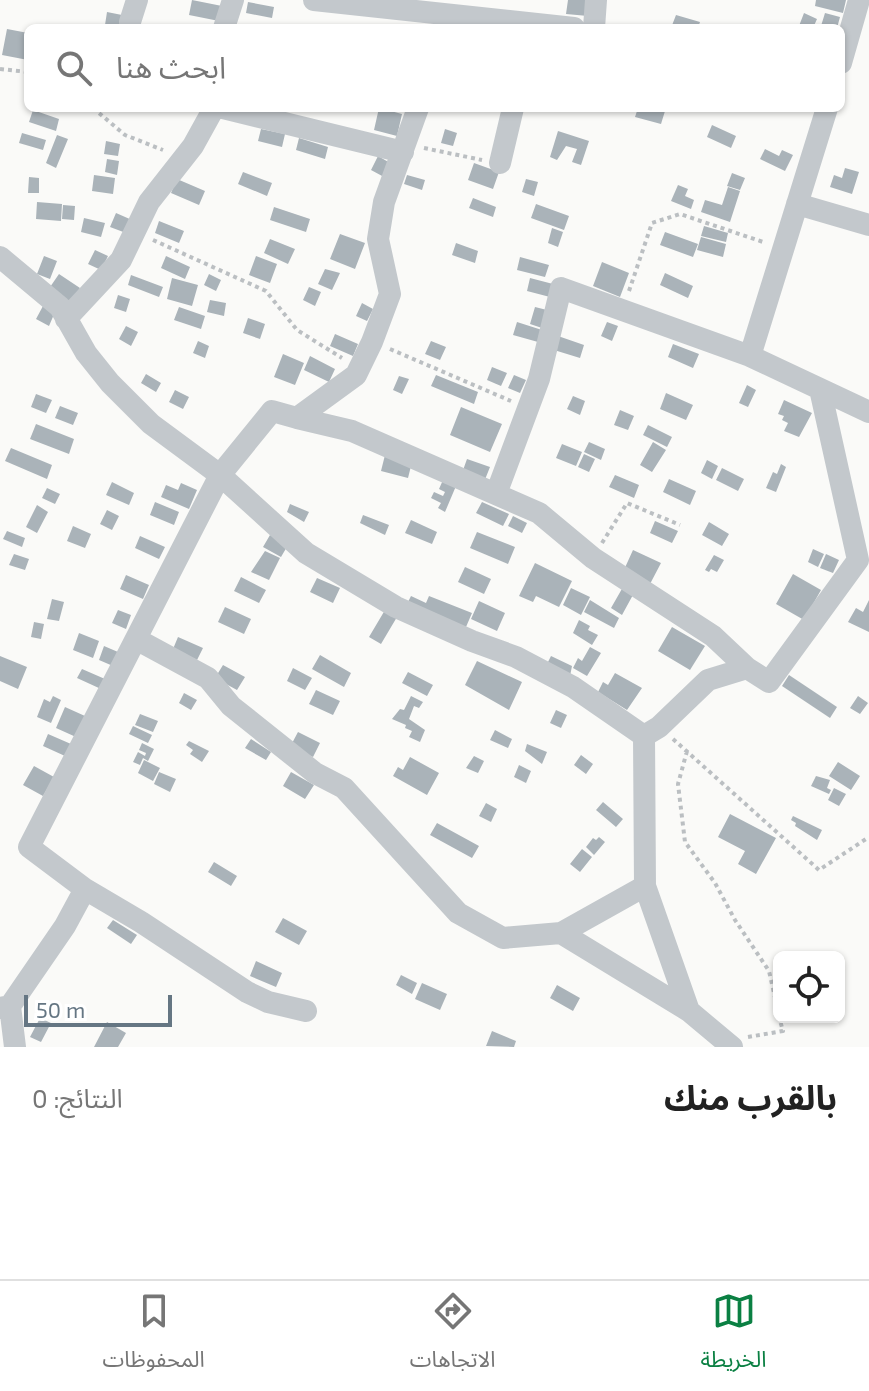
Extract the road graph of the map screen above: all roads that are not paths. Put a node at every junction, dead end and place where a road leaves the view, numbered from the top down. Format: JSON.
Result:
{"nodes":[{"id":1,"x":137,"y":0,"type":"edge"},
{"id":2,"x":233,"y":0,"type":"edge"},
{"id":3,"x":314,"y":0,"type":"edge"},
{"id":4,"x":596,"y":0,"type":"edge"},
{"id":5,"x":859,"y":0,"type":"edge"},
{"id":6,"x":390,"y":5,"type":"edge"},
{"id":7,"x":130,"y":22,"type":"dead end"},
{"id":8,"x":442,"y":22,"type":"edge"},
{"id":9,"x":225,"y":24,"type":"edge"},
{"id":10,"x":486,"y":24,"type":"edge"},
{"id":11,"x":594,"y":24,"type":"edge"},
{"id":12,"x":845,"y":49,"type":"edge"},
{"id":13,"x":212,"y":112,"type":"edge"},
{"id":14,"x":239,"y":112,"type":"edge"},
{"id":15,"x":417,"y":112,"type":"edge"},
{"id":16,"x":512,"y":112,"type":"edge"},
{"id":17,"x":826,"y":112,"type":"edge"},
{"id":18,"x":403,"y":152,"type":"junction"},
{"id":19,"x":500,"y":163,"type":"road end"},
{"id":20,"x":797,"y":204,"type":"junction"},
{"id":21,"x":869,"y":225,"type":"edge"},
{"id":22,"x":0,"y":257,"type":"edge"},
{"id":23,"x":66,"y":319,"type":"junction"},
{"id":24,"x":750,"y":356,"type":"junction"},
{"id":25,"x":820,"y":389,"type":"junction"},
{"id":26,"x":869,"y":412,"type":"edge"},
{"id":27,"x":297,"y":418,"type":"junction"},
{"id":28,"x":220,"y":475,"type":"junction"},
{"id":29,"x":496,"y":494,"type":"junction"},
{"id":30,"x":136,"y":639,"type":"junction"},
{"id":31,"x":747,"y":668,"type":"junction"},
{"id":32,"x":652,"y":731,"type":"junction"},
{"id":33,"x":645,"y":886,"type":"junction"},
{"id":34,"x":85,"y":889,"type":"junction"},
{"id":35,"x":561,"y":933,"type":"junction"},
{"id":36,"x":5,"y":1007,"type":"edge"},
{"id":37,"x":306,"y":1011,"type":"dead end"},
{"id":38,"x":689,"y":1011,"type":"junction"},
{"id":39,"x":725,"y":1045,"type":"edge"},
{"id":40,"x":15,"y":1047,"type":"edge"}],
"edges":[{"from":1,"to":7,"type":"street"},
{"from":2,"to":9,"type":"street"},
{"from":3,"to":6,"type":"street"},
{"from":4,"to":11,"type":"street"},
{"from":5,"to":12,"type":"street"},
{"from":6,"to":8,"type":"street"},
{"from":8,"to":10,"type":"street"},
{"from":13,"to":23,"type":"street"},
{"from":14,"to":18,"type":"street"},
{"from":15,"to":18,"type":"street"},
{"from":16,"to":19,"type":"street"},
{"from":17,"to":20,"type":"street"},
{"from":18,"to":27,"type":"street"},
{"from":20,"to":21,"type":"street"},
{"from":20,"to":24,"type":"street"},
{"from":22,"to":23,"type":"street"},
{"from":23,"to":28,"type":"street"},
{"from":24,"to":25,"type":"street"},
{"from":24,"to":29,"type":"street"},
{"from":25,"to":26,"type":"street"},
{"from":25,"to":31,"type":"street"},
{"from":27,"to":28,"type":"street"},
{"from":27,"to":29,"type":"street"},
{"from":28,"to":30,"type":"street"},
{"from":28,"to":32,"type":"street"},
{"from":29,"to":31,"type":"street"},
{"from":30,"to":34,"type":"street"},
{"from":30,"to":35,"type":"street"},
{"from":31,"to":32,"type":"street"},
{"from":32,"to":33,"type":"street"},
{"from":33,"to":35,"type":"street"},
{"from":33,"to":38,"type":"street"},
{"from":34,"to":36,"type":"street"},
{"from":34,"to":37,"type":"street"},
{"from":35,"to":38,"type":"street"},
{"from":36,"to":40,"type":"street"},
{"from":38,"to":39,"type":"street"}]}
